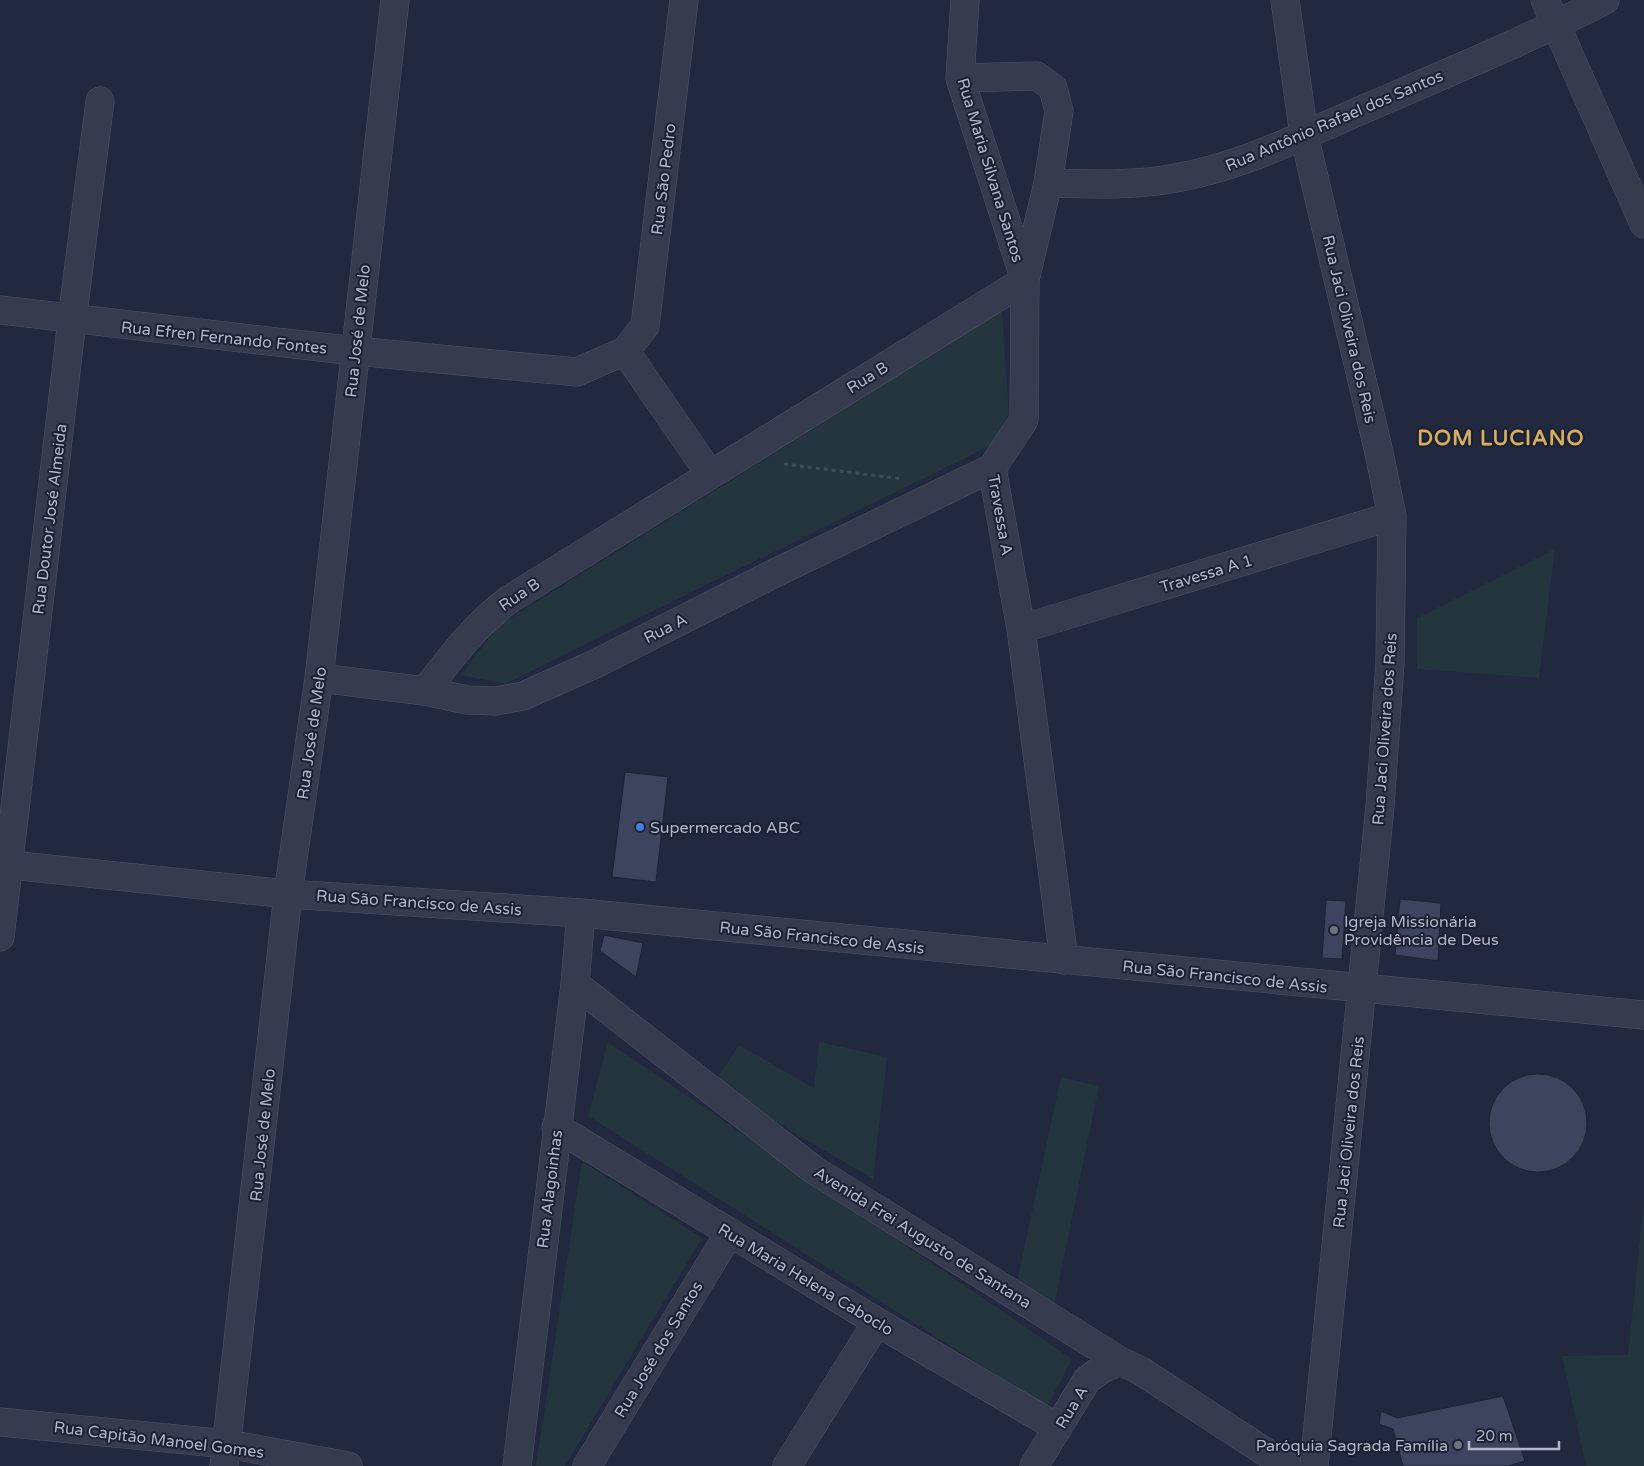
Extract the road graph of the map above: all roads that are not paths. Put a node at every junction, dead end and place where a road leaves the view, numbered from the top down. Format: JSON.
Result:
{"nodes":[{"id":1,"x":395,"y":0,"type":"edge"},
{"id":2,"x":684,"y":0,"type":"edge"},
{"id":3,"x":965,"y":0,"type":"edge"},
{"id":4,"x":1285,"y":0,"type":"edge"},
{"id":5,"x":1545,"y":0,"type":"edge"},
{"id":6,"x":1605,"y":0,"type":"edge"},
{"id":7,"x":1557,"y":25,"type":"junction"},
{"id":8,"x":960,"y":78,"type":"junction"},
{"id":9,"x":100,"y":101,"type":"dead end"},
{"id":10,"x":1304,"y":135,"type":"junction"},
{"id":11,"x":1048,"y":183,"type":"junction"},
{"id":12,"x":1644,"y":224,"type":"edge"},
{"id":13,"x":1024,"y":280,"type":"junction"},
{"id":14,"x":0,"y":310,"type":"edge"},
{"id":15,"x":72,"y":320,"type":"junction"},
{"id":16,"x":355,"y":351,"type":"junction"},
{"id":17,"x":625,"y":351,"type":"junction"},
{"id":18,"x":992,"y":468,"type":"junction"},
{"id":19,"x":710,"y":474,"type":"junction"},
{"id":20,"x":1392,"y":516,"type":"junction"},
{"id":21,"x":1021,"y":629,"type":"junction"},
{"id":22,"x":319,"y":678,"type":"junction"},
{"id":23,"x":425,"y":691,"type":"junction"},
{"id":24,"x":5,"y":864,"type":"edge"},
{"id":25,"x":288,"y":894,"type":"junction"},
{"id":26,"x":581,"y":913,"type":"junction"},
{"id":27,"x":0,"y":937,"type":"edge"},
{"id":28,"x":1064,"y":960,"type":"junction"},
{"id":29,"x":574,"y":984,"type":"junction"},
{"id":30,"x":1362,"y":989,"type":"junction"},
{"id":31,"x":1643,"y":1010,"type":"edge"},
{"id":32,"x":556,"y":1126,"type":"junction"},
{"id":33,"x":730,"y":1232,"type":"junction"},
{"id":34,"x":877,"y":1322,"type":"junction"},
{"id":35,"x":1120,"y":1361,"type":"junction"},
{"id":36,"x":0,"y":1422,"type":"edge"},
{"id":37,"x":1058,"y":1428,"type":"junction"},
{"id":38,"x":226,"y":1455,"type":"edge"},
{"id":39,"x":348,"y":1466,"type":"edge"},
{"id":40,"x":517,"y":1466,"type":"edge"},
{"id":41,"x":587,"y":1466,"type":"edge"},
{"id":42,"x":787,"y":1466,"type":"edge"},
{"id":43,"x":1034,"y":1466,"type":"edge"},
{"id":44,"x":1287,"y":1466,"type":"edge"},
{"id":45,"x":1314,"y":1466,"type":"edge"}],
"edges":[{"from":1,"to":16,"type":"street","name":"Rua José de Melo"},
{"from":2,"to":17,"type":"street","name":"Rua São Pedro"},
{"from":3,"to":8,"type":"street","name":"Rua Maria Silvana Santos"},
{"from":4,"to":10,"type":"street","name":"Rua Jaci Oliveira dos Reis"},
{"from":5,"to":7,"type":"street"},
{"from":6,"to":7,"type":"street","name":"Rua Antônio Rafael dos Santos"},
{"from":7,"to":10,"type":"street","name":"Rua Antônio Rafael dos Santos"},
{"from":7,"to":12,"type":"street"},
{"from":8,"to":11,"type":"street","name":"Travessa A"},
{"from":8,"to":13,"type":"street","name":"Rua Maria Silvana Santos"},
{"from":9,"to":15,"type":"street","name":"Rua Doutor José Almeida"},
{"from":10,"to":11,"type":"street","name":"Rua Antônio Rafael dos Santos"},
{"from":10,"to":20,"type":"street","name":"Rua Jaci Oliveira dos Reis"},
{"from":11,"to":13,"type":"street","name":"Travessa A"},
{"from":13,"to":18,"type":"street","name":"Travessa A"},
{"from":13,"to":19,"type":"street","name":"Rua B"},
{"from":14,"to":15,"type":"street","name":"Rua Efren Fernando Fontes"},
{"from":15,"to":16,"type":"street","name":"Rua Efren Fernando Fontes"},
{"from":15,"to":24,"type":"street","name":"Rua Doutor José Almeida"},
{"from":16,"to":17,"type":"street","name":"Rua Efren Fernando Fontes"},
{"from":16,"to":22,"type":"street","name":"Rua José de Melo"},
{"from":17,"to":19,"type":"street"},
{"from":18,"to":21,"type":"street","name":"Travessa A"},
{"from":18,"to":23,"type":"street","name":"Rua A"},
{"from":19,"to":23,"type":"street","name":"Rua B"},
{"from":20,"to":21,"type":"street","name":"Travessa A 1"},
{"from":20,"to":30,"type":"street","name":"Rua Jaci Oliveira dos Reis"},
{"from":21,"to":28,"type":"street","name":"Travessa A"},
{"from":22,"to":23,"type":"street","name":"Rua A"},
{"from":22,"to":25,"type":"street","name":"Rua José de Melo"},
{"from":24,"to":25,"type":"street","name":"Rua São Francisco de Assis"},
{"from":24,"to":27,"type":"street","name":"Rua Doutor José Almeida"},
{"from":25,"to":26,"type":"street","name":"Rua São Francisco de Assis"},
{"from":25,"to":38,"type":"street","name":"Rua José de Melo"},
{"from":26,"to":28,"type":"street","name":"Rua São Francisco de Assis"},
{"from":26,"to":29,"type":"street","name":"Rua Alagoinhas"},
{"from":28,"to":30,"type":"street","name":"Rua São Francisco de Assis"},
{"from":29,"to":32,"type":"street","name":"Rua Alagoinhas"},
{"from":29,"to":35,"type":"street","name":"Avenida Frei Augusto de Santana"},
{"from":30,"to":31,"type":"street","name":"Rua São Francisco de Assis"},
{"from":30,"to":45,"type":"street","name":"Rua Jaci Oliveira dos Reis"},
{"from":32,"to":33,"type":"street","name":"Rua Maria Helena Caboclo"},
{"from":32,"to":40,"type":"street","name":"Rua Alagoinhas"},
{"from":33,"to":34,"type":"street","name":"Rua Maria Helena Caboclo"},
{"from":33,"to":41,"type":"street","name":"Rua José dos Santos"},
{"from":34,"to":37,"type":"street","name":"Rua Maria Helena Caboclo"},
{"from":34,"to":42,"type":"street"},
{"from":35,"to":37,"type":"street","name":"Rua A"},
{"from":35,"to":44,"type":"street","name":"Avenida Frei Augusto de Santana"},
{"from":36,"to":38,"type":"street","name":"Rua Capitão Manoel Gomes"},
{"from":37,"to":43,"type":"street","name":"Rua A"},
{"from":38,"to":39,"type":"street","name":"Rua Capitão Manoel Gomes"}]}
